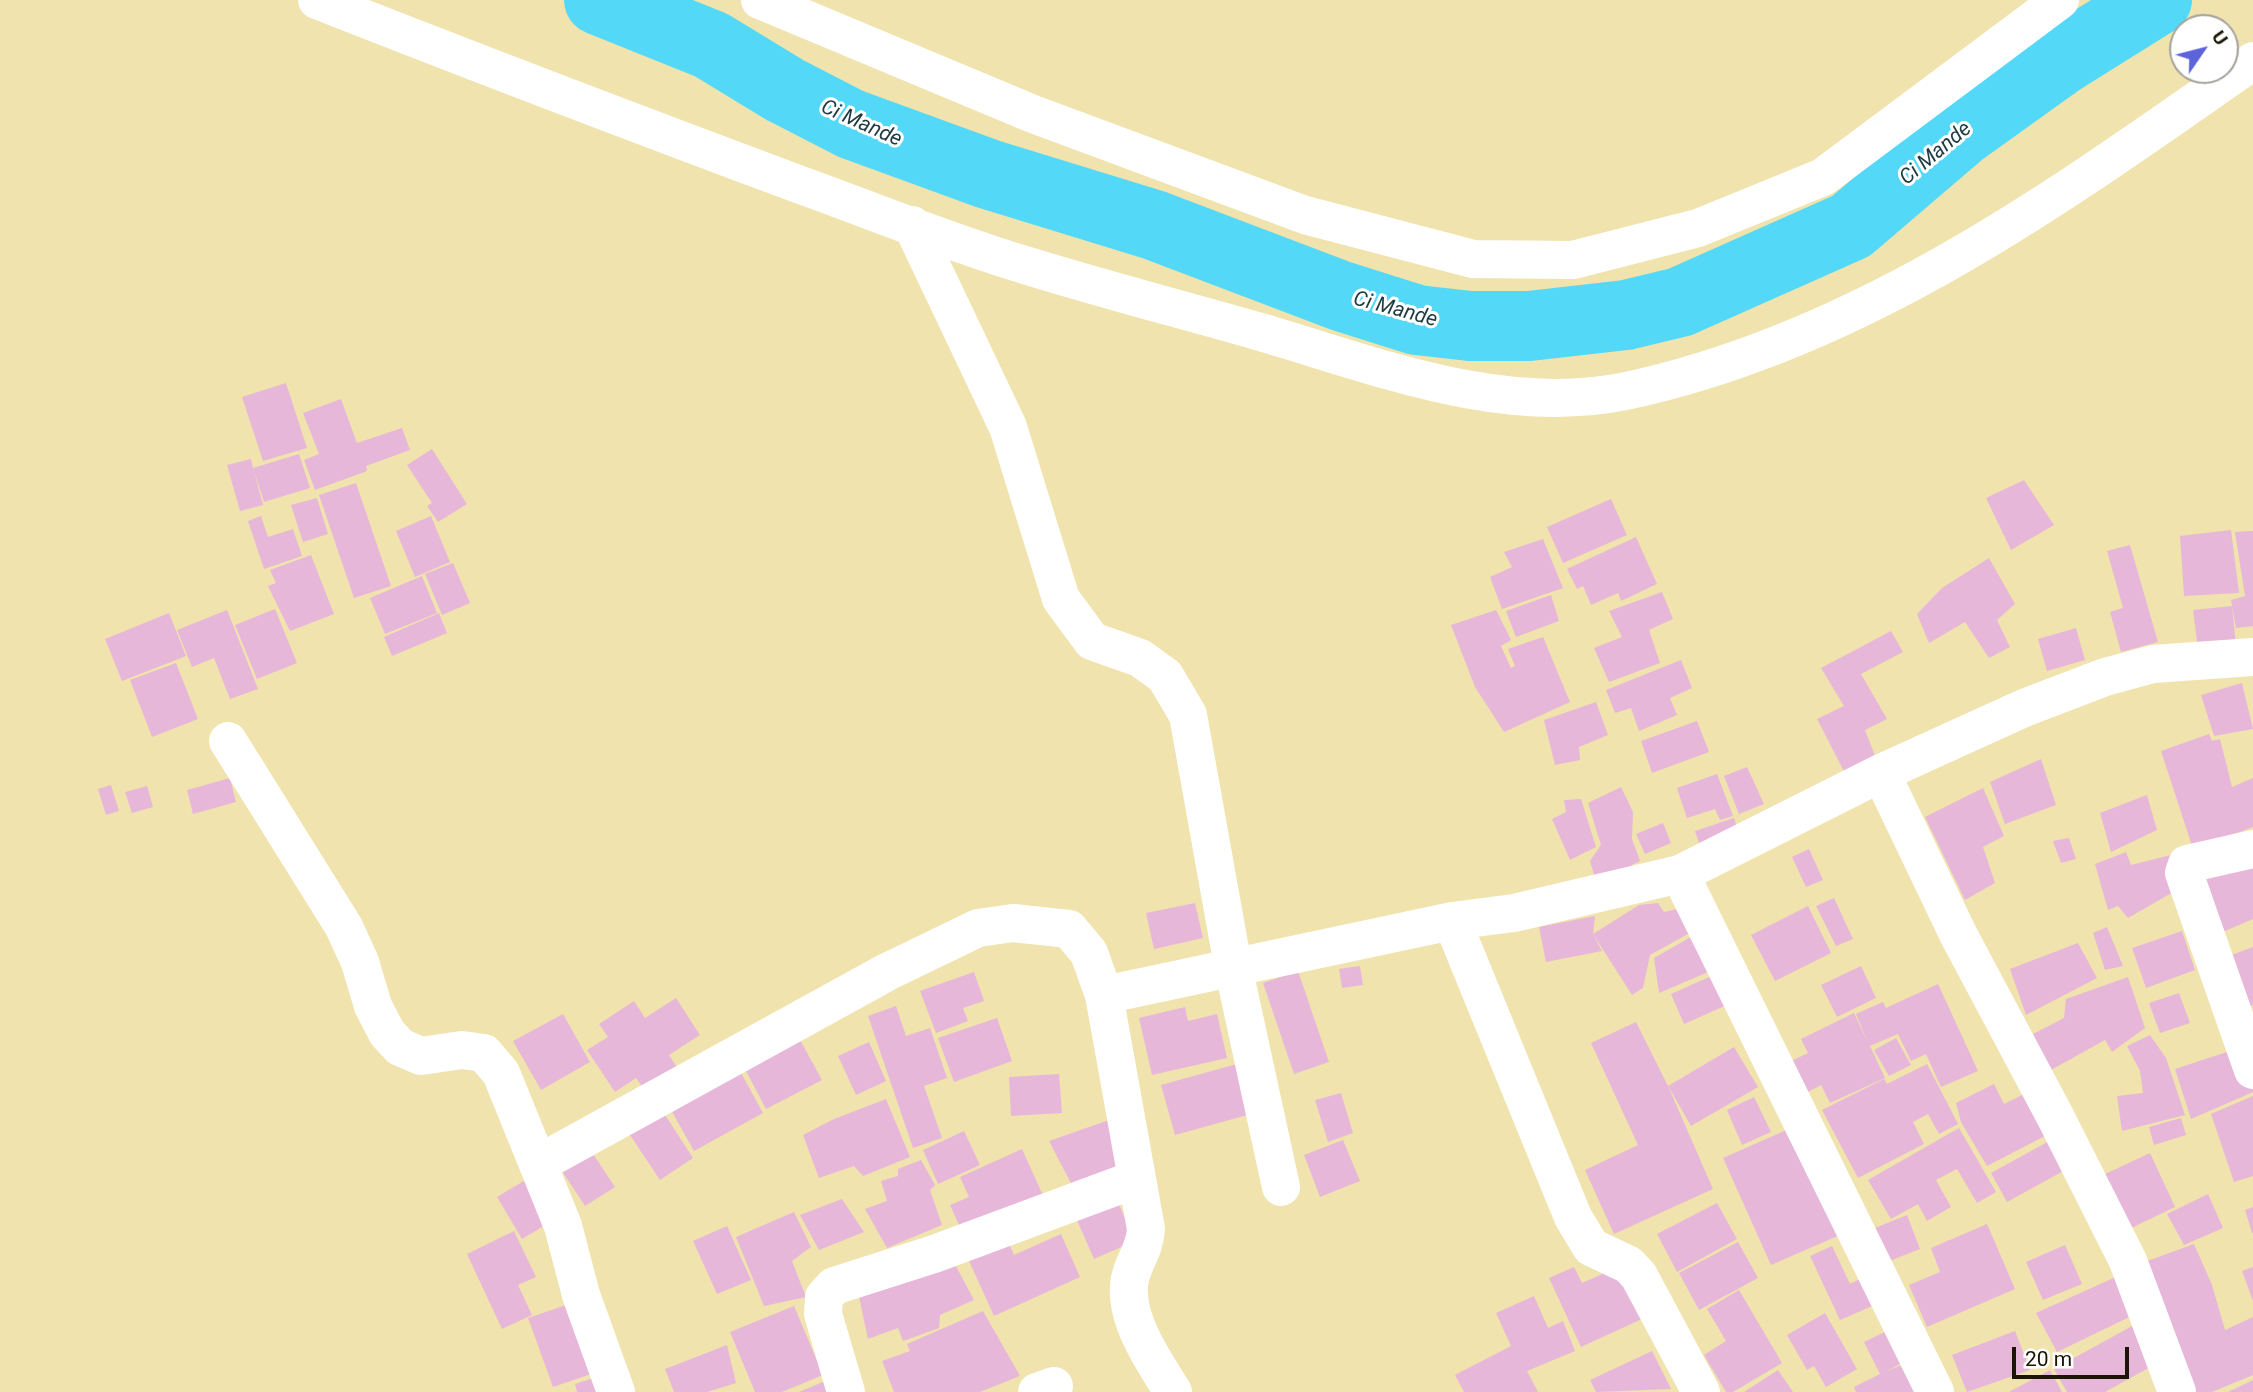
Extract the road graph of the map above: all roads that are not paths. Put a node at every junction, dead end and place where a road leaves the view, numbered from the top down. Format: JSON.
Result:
{"nodes":[{"id":1,"x":317,"y":0,"type":"edge"},
{"id":2,"x":760,"y":0,"type":"edge"},
{"id":3,"x":2060,"y":0,"type":"edge"},
{"id":4,"x":2253,"y":61,"type":"edge"},
{"id":5,"x":912,"y":225,"type":"junction"},
{"id":6,"x":2253,"y":659,"type":"edge"},
{"id":7,"x":228,"y":741,"type":"dead end"},
{"id":8,"x":1881,"y":773,"type":"junction"},
{"id":9,"x":2253,"y":849,"type":"edge"},
{"id":10,"x":1681,"y":874,"type":"junction"},
{"id":11,"x":1452,"y":921,"type":"junction"},
{"id":12,"x":1233,"y":966,"type":"junction"},
{"id":13,"x":1104,"y":995,"type":"junction"},
{"id":14,"x":2253,"y":1070,"type":"edge"},
{"id":15,"x":538,"y":1164,"type":"junction"},
{"id":16,"x":1136,"y":1179,"type":"junction"},
{"id":17,"x":1282,"y":1187,"type":"dead end"},
{"id":18,"x":616,"y":1392,"type":"edge"},
{"id":19,"x":846,"y":1392,"type":"edge"},
{"id":20,"x":1173,"y":1392,"type":"edge"},
{"id":21,"x":1701,"y":1392,"type":"edge"},
{"id":22,"x":1935,"y":1392,"type":"edge"},
{"id":23,"x":2177,"y":1392,"type":"edge"}],
"edges":[{"from":1,"to":5,"type":"street"},
{"from":2,"to":3,"type":"street"},
{"from":4,"to":5,"type":"street"},
{"from":5,"to":12,"type":"street"},
{"from":6,"to":8,"type":"street"},
{"from":7,"to":15,"type":"street"},
{"from":8,"to":10,"type":"street"},
{"from":8,"to":23,"type":"street"},
{"from":9,"to":14,"type":"street"},
{"from":10,"to":11,"type":"street"},
{"from":10,"to":22,"type":"street"},
{"from":11,"to":12,"type":"street"},
{"from":11,"to":21,"type":"street"},
{"from":12,"to":13,"type":"street"},
{"from":12,"to":17,"type":"street"},
{"from":13,"to":15,"type":"street"},
{"from":13,"to":16,"type":"street"},
{"from":15,"to":18,"type":"street"},
{"from":16,"to":19,"type":"street"},
{"from":16,"to":20,"type":"street"}]}
